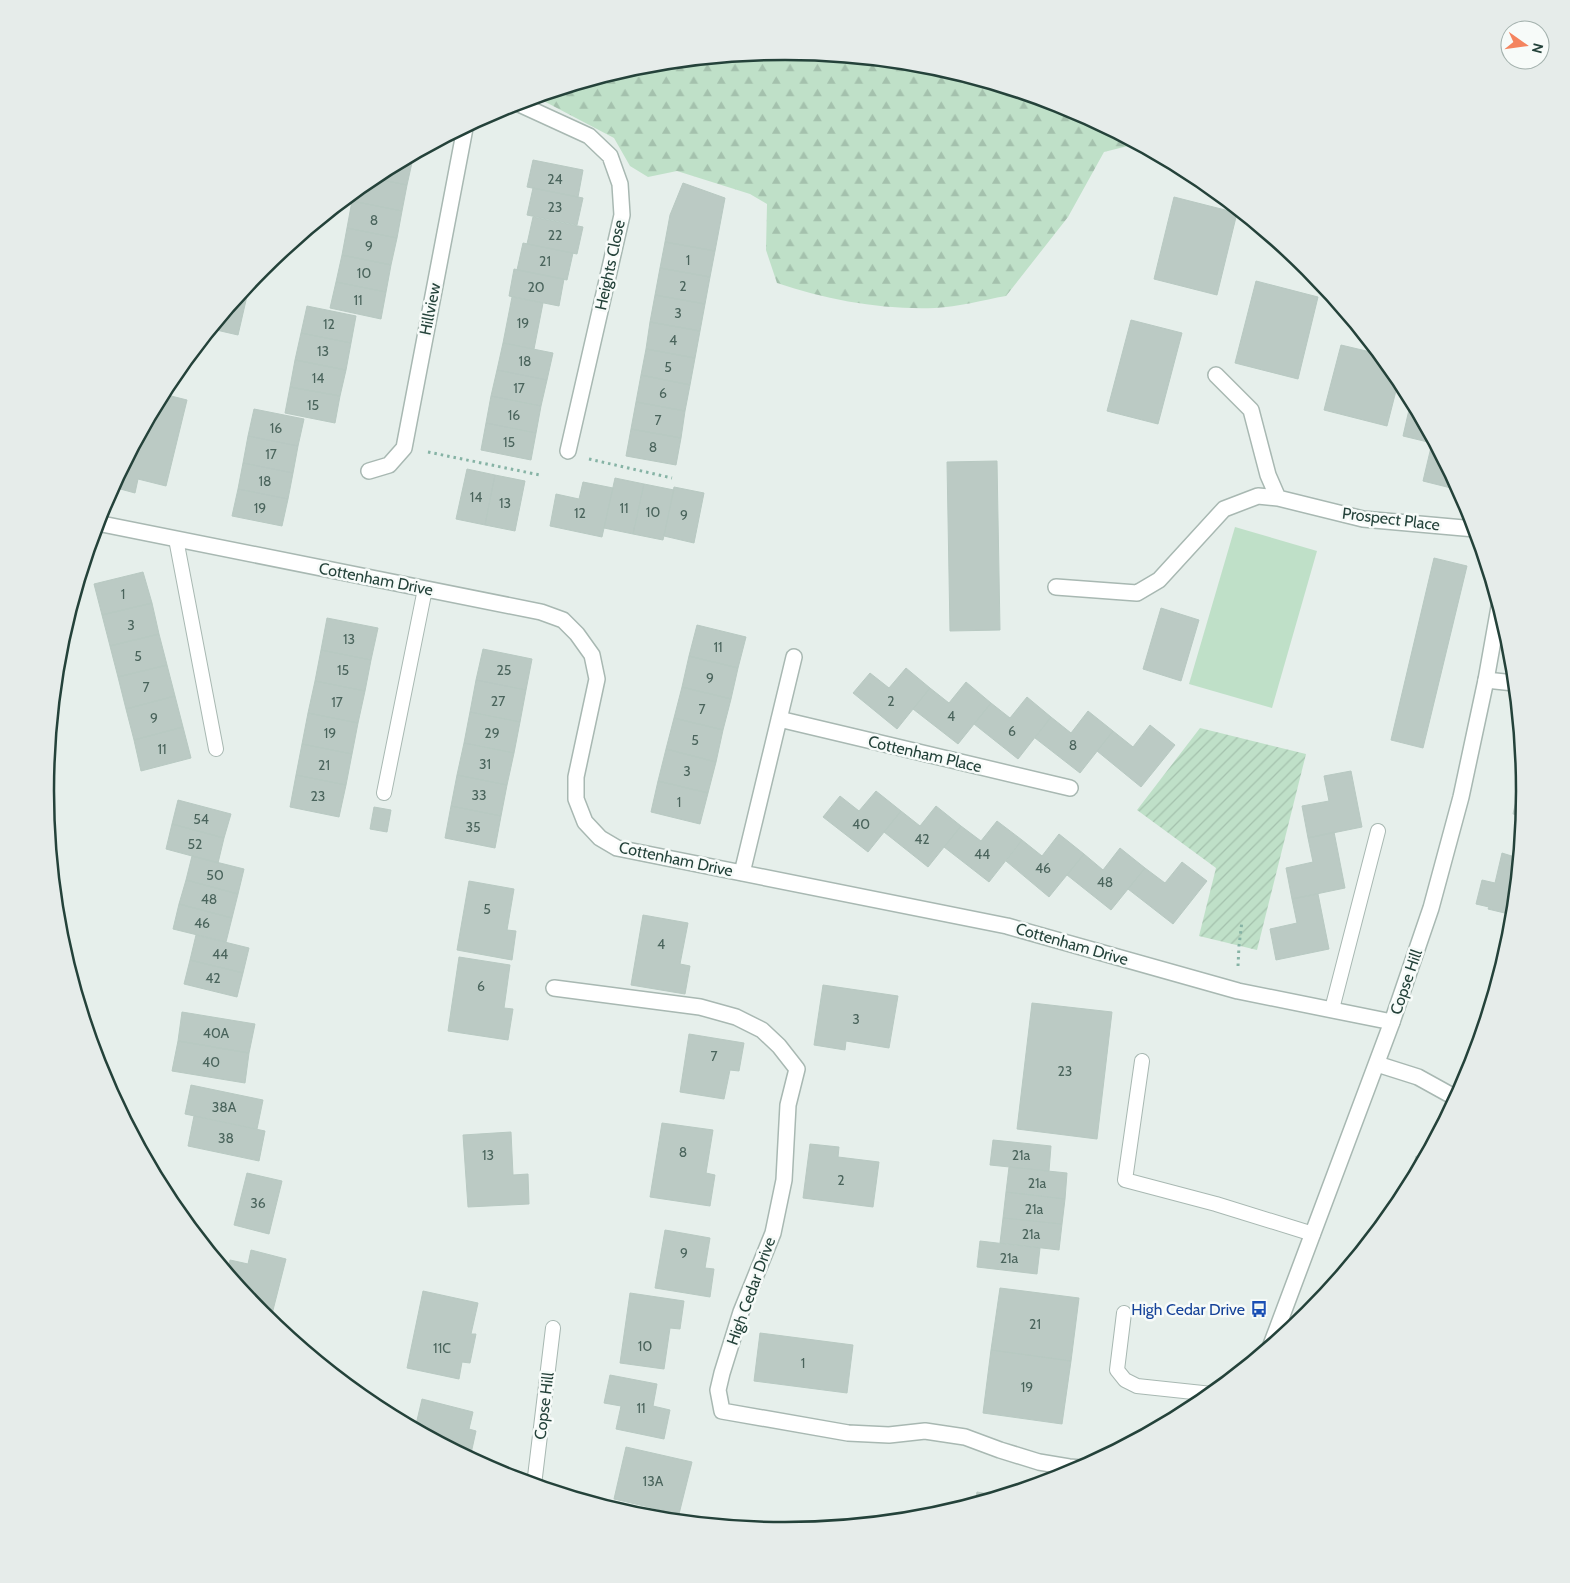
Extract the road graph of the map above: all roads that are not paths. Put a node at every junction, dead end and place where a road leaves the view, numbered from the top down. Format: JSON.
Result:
{"nodes":[{"id":1,"x":527,"y":108,"type":"edge"},
{"id":2,"x":464,"y":135,"type":"edge"},
{"id":3,"x":1216,"y":375,"type":"dead end"},
{"id":4,"x":568,"y":450,"type":"dead end"},
{"id":5,"x":369,"y":471,"type":"dead end"},
{"id":6,"x":1278,"y":498,"type":"junction"},
{"id":7,"x":104,"y":525,"type":"edge"},
{"id":8,"x":1467,"y":528,"type":"edge"},
{"id":9,"x":176,"y":539,"type":"junction"},
{"id":10,"x":1056,"y":587,"type":"dead end"},
{"id":11,"x":425,"y":589,"type":"junction"},
{"id":12,"x":1496,"y":622,"type":"edge"},
{"id":13,"x":794,"y":657,"type":"dead end"},
{"id":14,"x":1486,"y":680,"type":"junction"},
{"id":15,"x":1508,"y":682,"type":"edge"},
{"id":16,"x":779,"y":719,"type":"junction"},
{"id":17,"x":216,"y":749,"type":"dead end"},
{"id":18,"x":1070,"y":788,"type":"dead end"},
{"id":19,"x":384,"y":793,"type":"dead end"},
{"id":20,"x":1378,"y":830,"type":"dead end"},
{"id":21,"x":742,"y":873,"type":"junction"},
{"id":22,"x":554,"y":988,"type":"dead end"},
{"id":23,"x":1332,"y":1009,"type":"junction"},
{"id":24,"x":1392,"y":1022,"type":"junction"},
{"id":25,"x":1142,"y":1061,"type":"dead end"},
{"id":26,"x":1377,"y":1064,"type":"junction"},
{"id":27,"x":1450,"y":1095,"type":"edge"},
{"id":28,"x":1313,"y":1234,"type":"junction"},
{"id":29,"x":1124,"y":1313,"type":"dead end"},
{"id":30,"x":553,"y":1328,"type":"dead end"},
{"id":31,"x":1275,"y":1333,"type":"edge"},
{"id":32,"x":1201,"y":1393,"type":"edge"},
{"id":33,"x":1066,"y":1467,"type":"edge"},
{"id":34,"x":535,"y":1478,"type":"edge"}],
"edges":[{"from":1,"to":4,"type":"street","name":"Heights Close"},
{"from":2,"to":5,"type":"street","name":"Hillview"},
{"from":3,"to":6,"type":"street"},
{"from":6,"to":8,"type":"street","name":"Prospect Place"},
{"from":6,"to":10,"type":"street","name":"Prospect Place"},
{"from":7,"to":9,"type":"street","name":"Cottenham Drive"},
{"from":9,"to":11,"type":"street","name":"Cottenham Drive"},
{"from":9,"to":17,"type":"lane"},
{"from":11,"to":19,"type":"lane"},
{"from":11,"to":21,"type":"street","name":"Cottenham Drive"},
{"from":12,"to":14,"type":"street","name":"Copse Hill"},
{"from":13,"to":16,"type":"street"},
{"from":14,"to":15,"type":"street"},
{"from":14,"to":24,"type":"street","name":"Copse Hill"},
{"from":16,"to":18,"type":"street","name":"Cottenham Place"},
{"from":16,"to":21,"type":"street"},
{"from":20,"to":23,"type":"lane"},
{"from":21,"to":23,"type":"street","name":"Cottenham Drive"},
{"from":22,"to":33,"type":"street","name":"High Cedar Drive"},
{"from":23,"to":24,"type":"street","name":"Cottenham Drive"},
{"from":24,"to":26,"type":"street","name":"Copse Hill"},
{"from":25,"to":28,"type":"lane"},
{"from":26,"to":27,"type":"street"},
{"from":26,"to":28,"type":"street","name":"Copse Hill"},
{"from":28,"to":31,"type":"street","name":"Copse Hill"},
{"from":29,"to":32,"type":"lane"},
{"from":30,"to":34,"type":"lane","name":"Copse Hill"}]}
